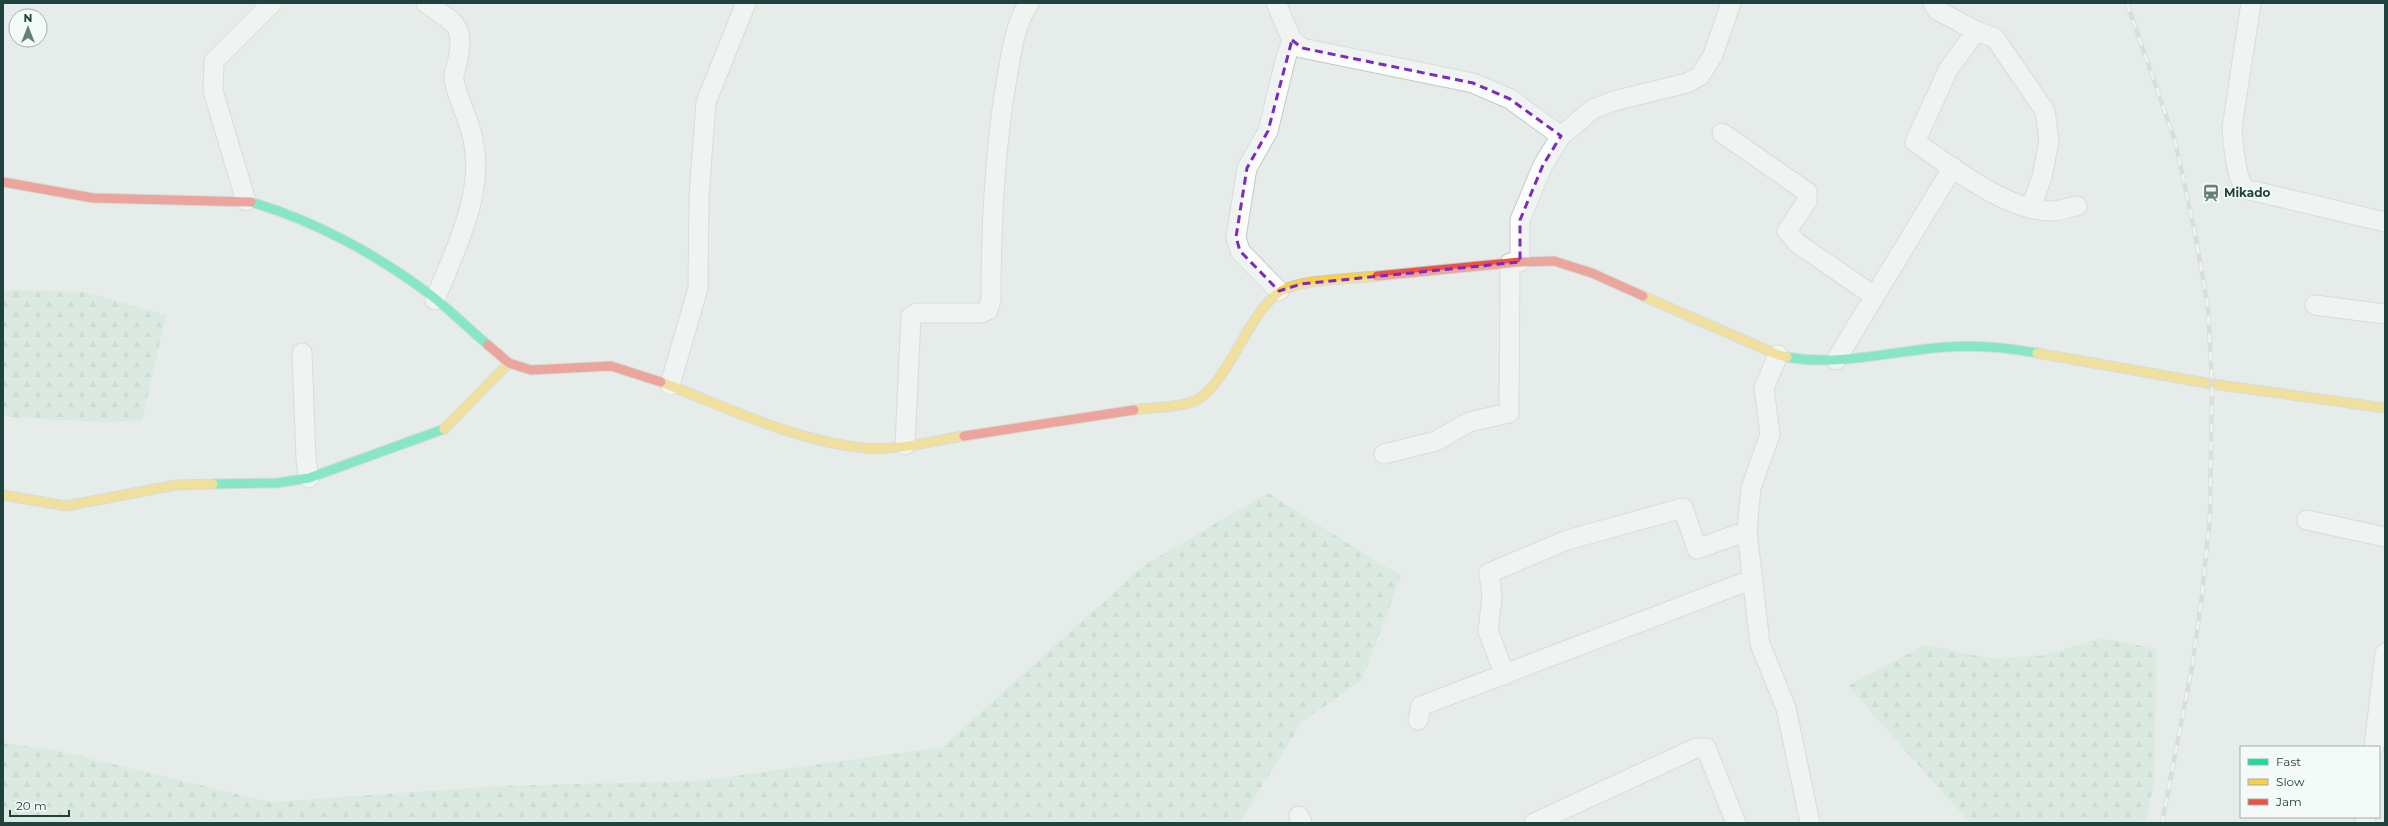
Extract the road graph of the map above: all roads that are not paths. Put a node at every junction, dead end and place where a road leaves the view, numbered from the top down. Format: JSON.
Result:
{"nodes":[{"id":1,"x":272,"y":3,"type":"edge"},
{"id":2,"x":426,"y":3,"type":"edge"},
{"id":3,"x":746,"y":3,"type":"edge"},
{"id":4,"x":1030,"y":3,"type":"edge"},
{"id":5,"x":1276,"y":3,"type":"edge"},
{"id":6,"x":1731,"y":3,"type":"edge"},
{"id":7,"x":1933,"y":3,"type":"edge"},
{"id":8,"x":2251,"y":3,"type":"edge"},
{"id":9,"x":1976,"y":31,"type":"junction"},
{"id":10,"x":1292,"y":40,"type":"junction"},
{"id":11,"x":1722,"y":133,"type":"dead end"},
{"id":12,"x":1561,"y":136,"type":"junction"},
{"id":13,"x":1953,"y":167,"type":"junction"},
{"id":14,"x":3,"y":182,"type":"edge"},
{"id":15,"x":246,"y":201,"type":"junction"},
{"id":16,"x":2077,"y":206,"type":"dead end"},
{"id":17,"x":2031,"y":208,"type":"junction"},
{"id":18,"x":2385,"y":222,"type":"edge"},
{"id":19,"x":1515,"y":262,"type":"junction"},
{"id":20,"x":1279,"y":291,"type":"junction"},
{"id":21,"x":1874,"y":296,"type":"junction"},
{"id":22,"x":435,"y":300,"type":"junction"},
{"id":23,"x":2315,"y":304,"type":"dead end"},
{"id":24,"x":2385,"y":314,"type":"edge"},
{"id":25,"x":302,"y":353,"type":"dead end"},
{"id":26,"x":1778,"y":356,"type":"junction"},
{"id":27,"x":1836,"y":360,"type":"junction"},
{"id":28,"x":509,"y":363,"type":"junction"},
{"id":29,"x":670,"y":385,"type":"junction"},
{"id":30,"x":2385,"y":408,"type":"edge"},
{"id":31,"x":905,"y":445,"type":"junction"},
{"id":32,"x":1384,"y":454,"type":"dead end"},
{"id":33,"x":309,"y":478,"type":"junction"},
{"id":34,"x":3,"y":495,"type":"edge"},
{"id":35,"x":2307,"y":520,"type":"dead end"},
{"id":36,"x":1747,"y":531,"type":"junction"},
{"id":37,"x":2385,"y":537,"type":"edge"},
{"id":38,"x":1752,"y":579,"type":"junction"},
{"id":39,"x":2385,"y":653,"type":"edge"},
{"id":40,"x":1505,"y":675,"type":"junction"},
{"id":41,"x":1418,"y":720,"type":"dead end"},
{"id":42,"x":2374,"y":746,"type":"edge"},
{"id":43,"x":1534,"y":823,"type":"edge"},
{"id":44,"x":1736,"y":823,"type":"edge"},
{"id":45,"x":1810,"y":823,"type":"edge"}],
"edges":[{"from":1,"to":15,"type":"street"},
{"from":2,"to":22,"type":"street"},
{"from":3,"to":29,"type":"street"},
{"from":4,"to":31,"type":"street"},
{"from":5,"to":10,"type":"street"},
{"from":6,"to":12,"type":"street"},
{"from":7,"to":9,"type":"street"},
{"from":8,"to":18,"type":"street"},
{"from":9,"to":13,"type":"street"},
{"from":9,"to":17,"type":"street"},
{"from":10,"to":12,"type":"street"},
{"from":10,"to":20,"type":"street"},
{"from":11,"to":21,"type":"street"},
{"from":12,"to":19,"type":"street"},
{"from":13,"to":17,"type":"street"},
{"from":13,"to":21,"type":"street"},
{"from":14,"to":15,"type":"street"},
{"from":15,"to":22,"type":"street"},
{"from":16,"to":17,"type":"street"},
{"from":19,"to":20,"type":"street"},
{"from":19,"to":26,"type":"street"},
{"from":19,"to":32,"type":"street"},
{"from":20,"to":31,"type":"street"},
{"from":21,"to":27,"type":"street"},
{"from":22,"to":28,"type":"street"},
{"from":23,"to":24,"type":"street"},
{"from":25,"to":33,"type":"street"},
{"from":26,"to":27,"type":"street"},
{"from":26,"to":36,"type":"street"},
{"from":27,"to":30,"type":"street"},
{"from":28,"to":29,"type":"street"},
{"from":28,"to":33,"type":"street"},
{"from":29,"to":31,"type":"street"},
{"from":33,"to":34,"type":"street"},
{"from":35,"to":37,"type":"street"},
{"from":36,"to":38,"type":"street"},
{"from":36,"to":40,"type":"street"},
{"from":38,"to":40,"type":"street"},
{"from":38,"to":45,"type":"street"},
{"from":39,"to":42,"type":"street"},
{"from":40,"to":41,"type":"street"},
{"from":43,"to":44,"type":"street"}]}
